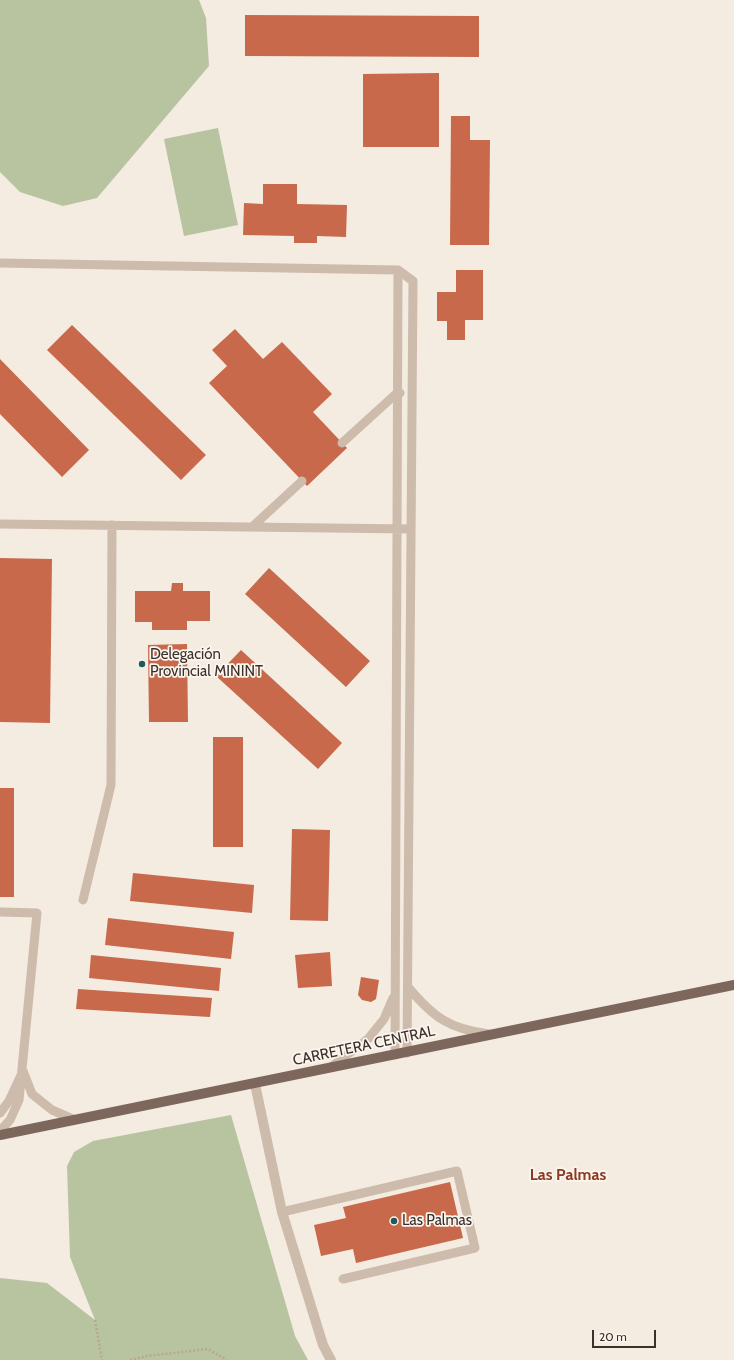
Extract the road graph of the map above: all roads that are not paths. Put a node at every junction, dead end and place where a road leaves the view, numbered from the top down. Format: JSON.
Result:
{"nodes":[{"id":1,"x":0,"y":262,"type":"edge"},
{"id":2,"x":398,"y":270,"type":"junction"},
{"id":3,"x":412,"y":392,"type":"junction"},
{"id":4,"x":397,"y":393,"type":"junction"},
{"id":5,"x":342,"y":443,"type":"dead end"},
{"id":6,"x":302,"y":481,"type":"dead end"},
{"id":7,"x":0,"y":524,"type":"edge"},
{"id":8,"x":112,"y":525,"type":"junction"},
{"id":9,"x":252,"y":527,"type":"junction"},
{"id":10,"x":397,"y":529,"type":"junction"},
{"id":11,"x":411,"y":529,"type":"junction"},
{"id":12,"x":83,"y":900,"type":"dead end"},
{"id":13,"x":0,"y":912,"type":"edge"},
{"id":14,"x":734,"y":986,"type":"edge"},
{"id":15,"x":408,"y":987,"type":"junction"},
{"id":16,"x":395,"y":993,"type":"junction"},
{"id":17,"x":496,"y":1034,"type":"junction"},
{"id":18,"x":407,"y":1052,"type":"junction"},
{"id":19,"x":395,"y":1055,"type":"junction"},
{"id":20,"x":329,"y":1068,"type":"junction"},
{"id":21,"x":23,"y":1071,"type":"junction"},
{"id":22,"x":255,"y":1084,"type":"junction"},
{"id":23,"x":0,"y":1113,"type":"edge"},
{"id":24,"x":75,"y":1120,"type":"junction"},
{"id":25,"x":0,"y":1131,"type":"edge"},
{"id":26,"x":0,"y":1135,"type":"edge"},
{"id":27,"x":282,"y":1212,"type":"junction"},
{"id":28,"x":343,"y":1279,"type":"dead end"},
{"id":29,"x":331,"y":1360,"type":"edge"}],
"edges":[{"from":1,"to":2,"type":"lane"},
{"from":2,"to":3,"type":"lane"},
{"from":2,"to":4,"type":"lane"},
{"from":3,"to":4,"type":"lane"},
{"from":3,"to":11,"type":"lane"},
{"from":4,"to":5,"type":"lane"},
{"from":4,"to":10,"type":"lane"},
{"from":6,"to":9,"type":"lane"},
{"from":7,"to":8,"type":"lane"},
{"from":8,"to":9,"type":"lane"},
{"from":8,"to":12,"type":"lane"},
{"from":9,"to":10,"type":"lane"},
{"from":10,"to":11,"type":"lane"},
{"from":10,"to":16,"type":"lane"},
{"from":11,"to":15,"type":"lane"},
{"from":13,"to":21,"type":"lane"},
{"from":14,"to":17,"type":"main road","name":"CARRETERA CENTRAL"},
{"from":15,"to":17,"type":"lane"},
{"from":15,"to":18,"type":"lane"},
{"from":16,"to":19,"type":"lane"},
{"from":16,"to":20,"type":"lane"},
{"from":17,"to":18,"type":"main road","name":"CARRETERA CENTRAL"},
{"from":18,"to":19,"type":"main road","name":"CARRETERA CENTRAL"},
{"from":19,"to":20,"type":"main road","name":"CARRETERA CENTRAL"},
{"from":20,"to":22,"type":"main road","name":"CARRETERA CENTRAL"},
{"from":21,"to":23,"type":"lane"},
{"from":21,"to":24,"type":"lane"},
{"from":21,"to":25,"type":"lane"},
{"from":22,"to":24,"type":"main road","name":"CARRETERA CENTRAL"},
{"from":22,"to":27,"type":"street"},
{"from":24,"to":26,"type":"main road","name":"CARRETERA CENTRAL"},
{"from":27,"to":28,"type":"lane"},
{"from":27,"to":29,"type":"street"}]}
